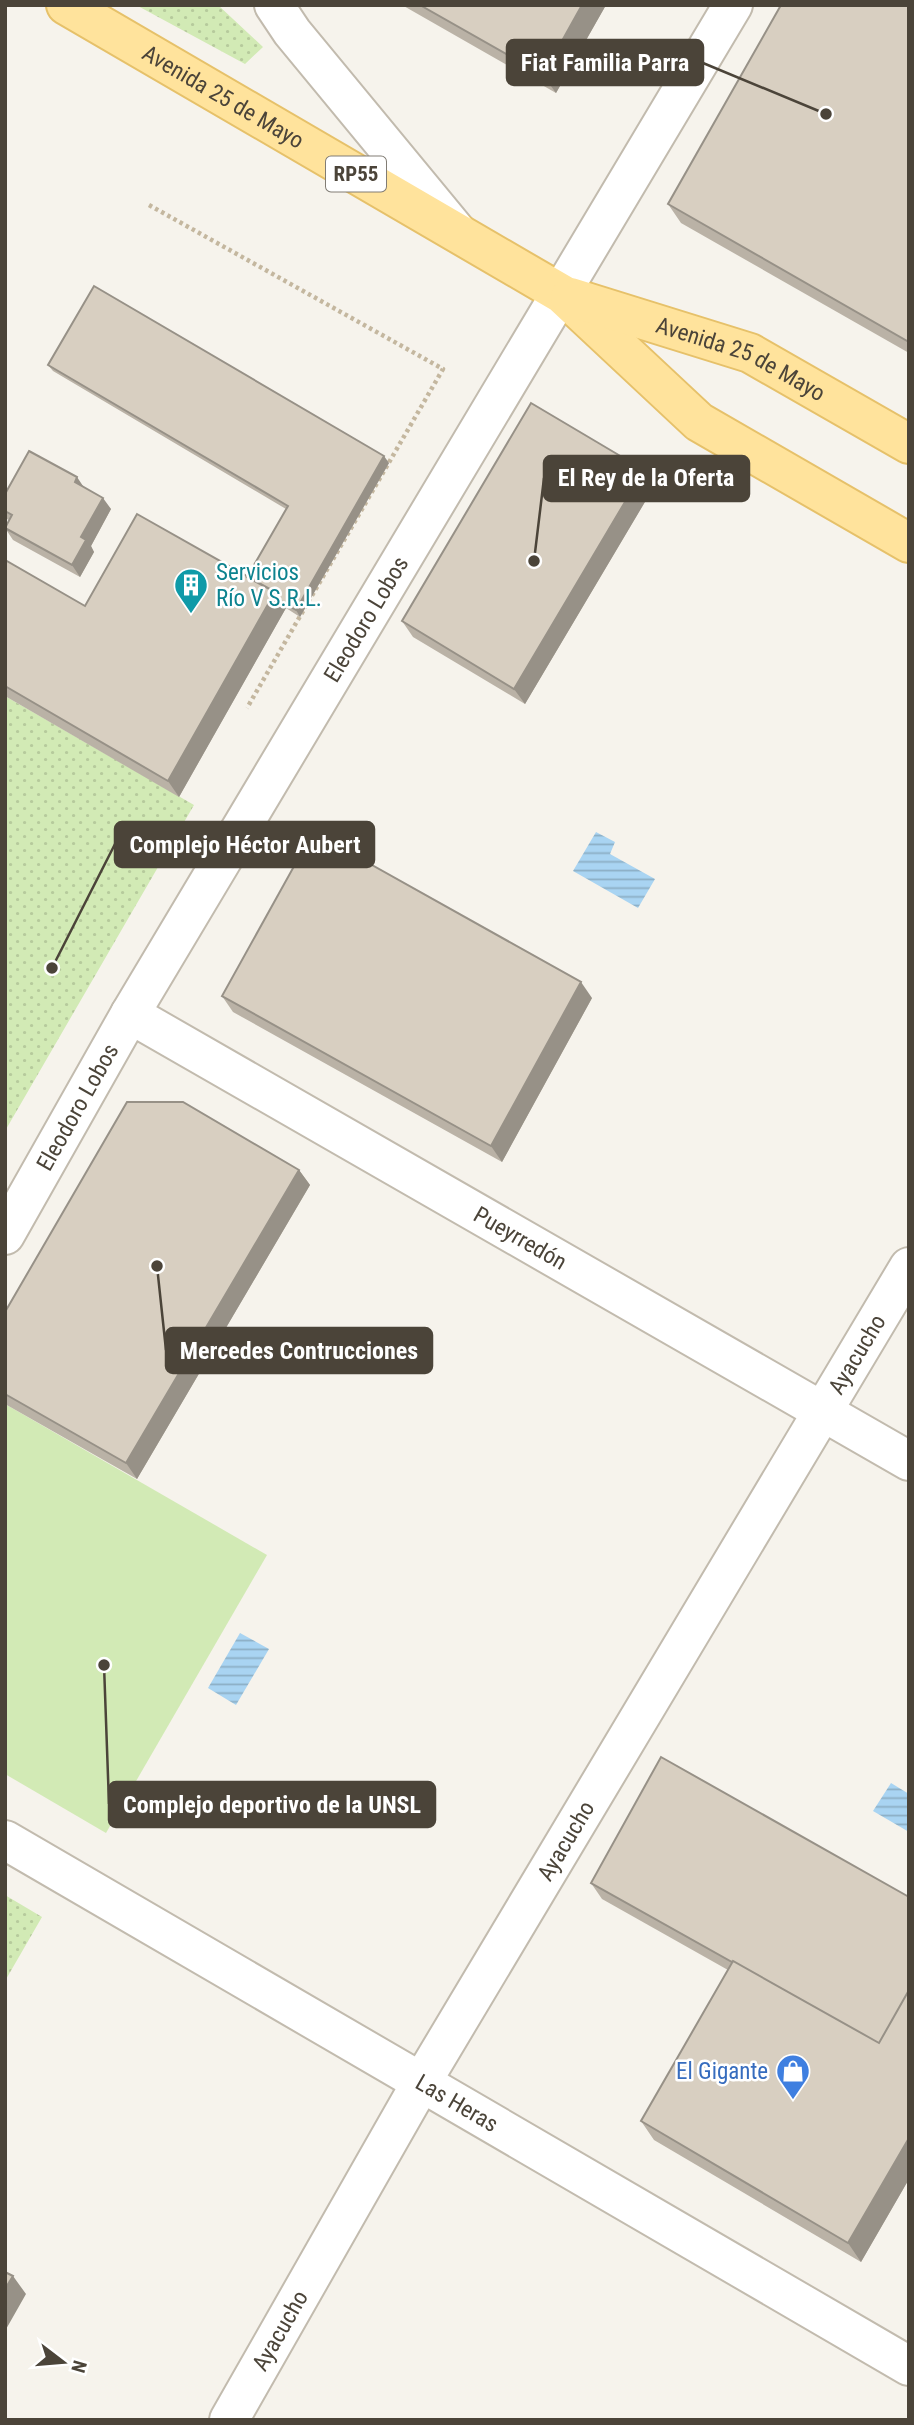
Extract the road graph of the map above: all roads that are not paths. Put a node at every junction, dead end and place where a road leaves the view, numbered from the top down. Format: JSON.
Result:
{"nodes":[{"id":1,"x":66,"y":5,"type":"edge"},
{"id":2,"x":274,"y":5,"type":"edge"},
{"id":3,"x":733,"y":5,"type":"edge"},
{"id":4,"x":460,"y":235,"type":"junction"},
{"id":5,"x":562,"y":294,"type":"junction"},
{"id":6,"x":909,"y":444,"type":"edge"},
{"id":7,"x":909,"y":543,"type":"edge"},
{"id":8,"x":130,"y":1014,"type":"junction"},
{"id":9,"x":5,"y":1235,"type":"edge"},
{"id":10,"x":909,"y":1267,"type":"edge"},
{"id":11,"x":823,"y":1412,"type":"junction"},
{"id":12,"x":909,"y":1461,"type":"edge"},
{"id":13,"x":5,"y":1840,"type":"edge"},
{"id":14,"x":421,"y":2083,"type":"junction"},
{"id":15,"x":909,"y":2366,"type":"edge"},
{"id":16,"x":229,"y":2420,"type":"edge"}],
"edges":[{"from":1,"to":4,"type":"main road","name":"Avenida 25 de Mayo","number":"RP55"},
{"from":2,"to":4,"type":"street"},
{"from":3,"to":5,"type":"street","name":"Eleodoro Lobos"},
{"from":4,"to":5,"type":"main road","name":"Avenida 25 de Mayo","number":"RP55"},
{"from":5,"to":6,"type":"main road","name":"Avenida 25 de Mayo","number":"RP55"},
{"from":5,"to":7,"type":"main road","name":"Avenida 25 de Mayo","number":"RP55"},
{"from":5,"to":8,"type":"street","name":"Eleodoro Lobos"},
{"from":8,"to":9,"type":"street","name":"Eleodoro Lobos"},
{"from":8,"to":11,"type":"street","name":"Pueyrredón"},
{"from":10,"to":11,"type":"street","name":"Ayacucho"},
{"from":11,"to":12,"type":"street","name":"Pueyrredón"},
{"from":11,"to":14,"type":"street","name":"Ayacucho"},
{"from":13,"to":14,"type":"street","name":"Las Heras"},
{"from":14,"to":15,"type":"street","name":"Las Heras"},
{"from":14,"to":16,"type":"street","name":"Ayacucho"}]}
